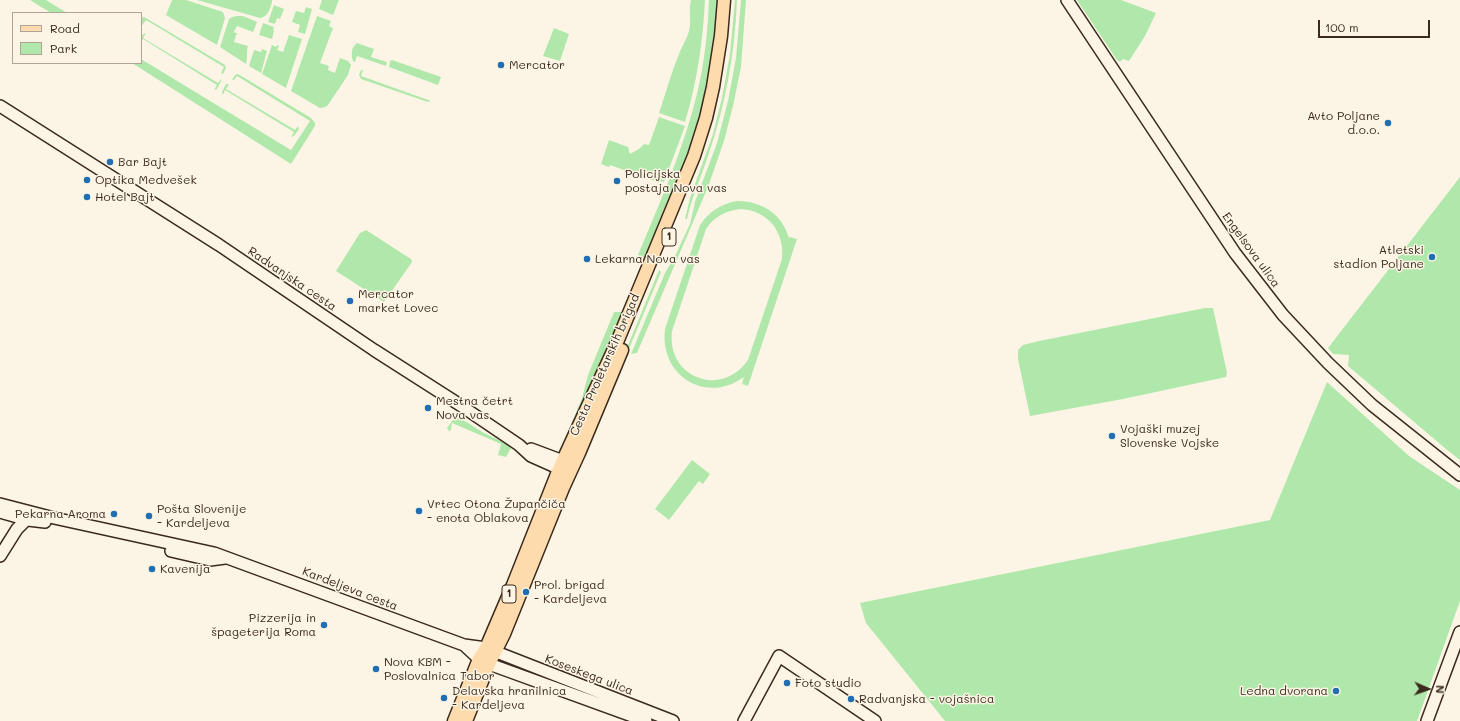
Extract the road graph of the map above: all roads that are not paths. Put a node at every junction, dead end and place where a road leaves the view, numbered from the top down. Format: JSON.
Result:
{"nodes":[{"id":1,"x":724,"y":0,"type":"edge"},
{"id":2,"x":731,"y":0,"type":"edge"},
{"id":3,"x":1067,"y":0,"type":"edge"},
{"id":4,"x":0,"y":106,"type":"edge"},
{"id":5,"x":566,"y":467,"type":"junction"},
{"id":6,"x":1460,"y":475,"type":"edge"},
{"id":7,"x":0,"y":504,"type":"edge"},
{"id":8,"x":0,"y":512,"type":"edge"},
{"id":9,"x":30,"y":516,"type":"junction"},
{"id":10,"x":0,"y":556,"type":"edge"},
{"id":11,"x":1460,"y":632,"type":"edge"},
{"id":12,"x":464,"y":645,"type":"junction"},
{"id":13,"x":491,"y":650,"type":"junction"},
{"id":14,"x":484,"y":662,"type":"junction"},
{"id":15,"x":454,"y":721,"type":"edge"},
{"id":16,"x":466,"y":721,"type":"edge"},
{"id":17,"x":646,"y":721,"type":"edge"},
{"id":18,"x":672,"y":721,"type":"edge"},
{"id":19,"x":744,"y":721,"type":"edge"},
{"id":20,"x":875,"y":721,"type":"edge"},
{"id":21,"x":1427,"y":721,"type":"edge"}],
"edges":[{"from":1,"to":5,"type":"main road","name":"Cesta Proletarskih brigad","number":"1"},
{"from":2,"to":5,"type":"main road","name":"Cesta Proletarskih brigad","number":"1"},
{"from":3,"to":6,"type":"street","name":"Engelsova ulica"},
{"from":4,"to":5,"type":"street","name":"Radvanjska cesta"},
{"from":5,"to":13,"type":"main road","name":"Cesta Proletarskih brigad","number":"1"},
{"from":7,"to":9,"type":"street","name":"Kardeljeva cesta"},
{"from":8,"to":9,"type":"street","name":"Kardeljeva cesta"},
{"from":9,"to":10,"type":"street"},
{"from":9,"to":12,"type":"street","name":"Kardeljeva cesta"},
{"from":11,"to":21,"type":"street"},
{"from":12,"to":13,"type":"street","name":"Koseskega ulica"},
{"from":12,"to":14,"type":"street"},
{"from":13,"to":14,"type":"main road","name":"Cesta Proletarskih brigad","number":"1"},
{"from":13,"to":18,"type":"street","name":"Koseskega ulica"},
{"from":14,"to":15,"type":"main road","name":"Cesta Proletarskih brigad","number":"1"},
{"from":14,"to":16,"type":"main road","name":"Cesta Proletarskih brigad","number":"1"},
{"from":14,"to":17,"type":"street","name":"Koseskega ulica"},
{"from":19,"to":20,"type":"street"}]}
